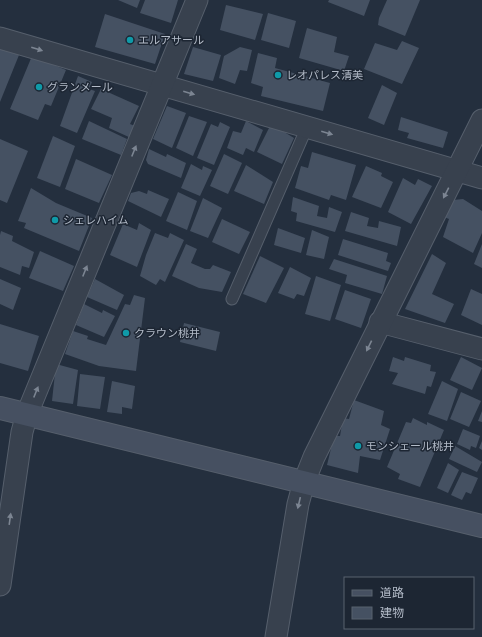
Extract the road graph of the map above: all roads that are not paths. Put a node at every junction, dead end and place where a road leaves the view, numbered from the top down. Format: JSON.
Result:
{"nodes":[{"id":1,"x":197,"y":0,"type":"edge"},
{"id":2,"x":0,"y":38,"type":"edge"},
{"id":3,"x":161,"y":85,"type":"junction"},
{"id":4,"x":482,"y":120,"type":"edge"},
{"id":5,"x":307,"y":127,"type":"junction"},
{"id":6,"x":457,"y":171,"type":"junction"},
{"id":7,"x":482,"y":178,"type":"edge"},
{"id":8,"x":232,"y":299,"type":"dead end"},
{"id":9,"x":380,"y":322,"type":"junction"},
{"id":10,"x":482,"y":349,"type":"edge"},
{"id":11,"x":0,"y":408,"type":"edge"},
{"id":12,"x":27,"y":414,"type":"junction"},
{"id":13,"x":304,"y":482,"type":"junction"},
{"id":14,"x":482,"y":526,"type":"edge"},
{"id":15,"x":0,"y":585,"type":"edge"},
{"id":16,"x":276,"y":637,"type":"edge"}],
"edges":[{"from":1,"to":3,"type":"street"},
{"from":2,"to":3,"type":"street","one_way":true},
{"from":3,"to":5,"type":"street","one_way":true},
{"from":12,"to":3,"type":"street","one_way":true},
{"from":4,"to":6,"type":"street"},
{"from":5,"to":6,"type":"street","one_way":true},
{"from":5,"to":8,"type":"lane"},
{"from":6,"to":7,"type":"street"},
{"from":6,"to":9,"type":"street","one_way":true},
{"from":9,"to":10,"type":"street"},
{"from":9,"to":13,"type":"street","one_way":true},
{"from":11,"to":12,"type":"street"},
{"from":12,"to":13,"type":"street"},
{"from":15,"to":12,"type":"street","one_way":true},
{"from":13,"to":14,"type":"street"},
{"from":13,"to":16,"type":"street","one_way":true}]}
